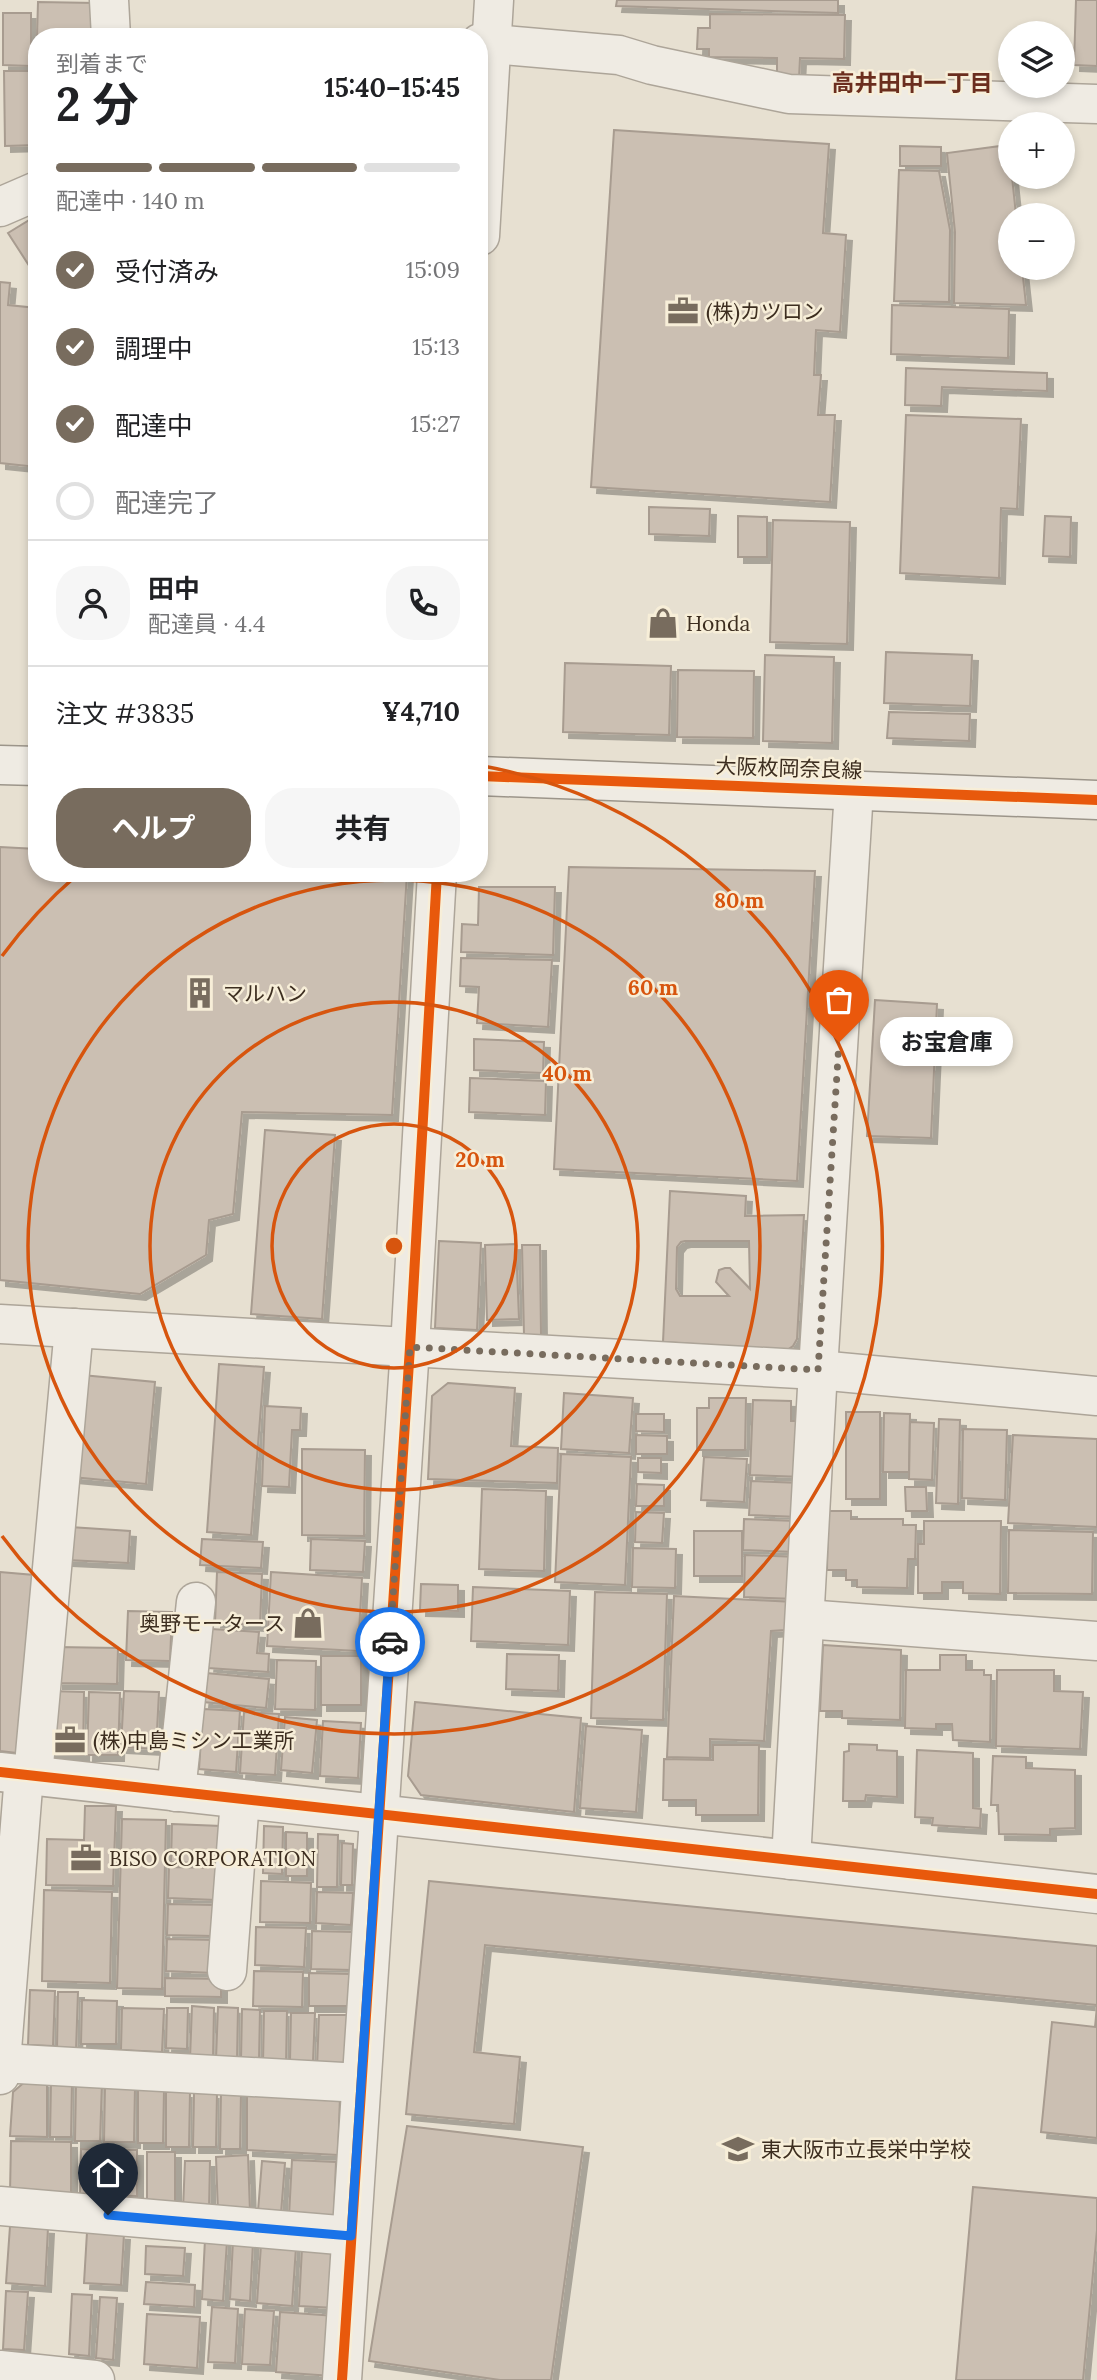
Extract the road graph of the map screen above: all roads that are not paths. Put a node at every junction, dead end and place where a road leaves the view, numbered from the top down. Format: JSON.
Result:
{"nodes":[{"id":1,"x":109,"y":0,"type":"edge"},
{"id":2,"x":494,"y":0,"type":"edge"},
{"id":3,"x":111,"y":28,"type":"edge"},
{"id":4,"x":488,"y":32,"type":"edge"},
{"id":5,"x":488,"y":43,"type":"edge"},
{"id":6,"x":1097,"y":104,"type":"edge"},
{"id":7,"x":28,"y":195,"type":"edge"},
{"id":8,"x":0,"y":206,"type":"edge"},
{"id":9,"x":0,"y":765,"type":"edge"},
{"id":10,"x":28,"y":766,"type":"edge"},
{"id":11,"x":488,"y":776,"type":"edge"},
{"id":12,"x":855,"y":790,"type":"junction"},
{"id":13,"x":1097,"y":800,"type":"edge"},
{"id":14,"x":436,"y":882,"type":"edge"},
{"id":15,"x":0,"y":1324,"type":"edge"},
{"id":16,"x":74,"y":1328,"type":"junction"},
{"id":17,"x":410,"y":1347,"type":"junction"},
{"id":18,"x":818,"y":1370,"type":"junction"},
{"id":19,"x":1097,"y":1396,"type":"edge"},
{"id":20,"x":196,"y":1602,"type":"dead end"},
{"id":21,"x":805,"y":1619,"type":"junction"},
{"id":22,"x":1097,"y":1641,"type":"edge"},
{"id":23,"x":19,"y":1775,"type":"edge"},
{"id":24,"x":176,"y":1792,"type":"junction"},
{"id":25,"x":240,"y":1799,"type":"junction"},
{"id":26,"x":378,"y":1814,"type":"junction"},
{"id":27,"x":791,"y":1860,"type":"junction"},
{"id":28,"x":1097,"y":1894,"type":"edge"},
{"id":29,"x":4,"y":1967,"type":"edge"},
{"id":30,"x":227,"y":1971,"type":"dead end"},
{"id":31,"x":1,"y":2063,"type":"edge"},
{"id":32,"x":0,"y":2075,"type":"edge"},
{"id":33,"x":361,"y":2083,"type":"junction"},
{"id":34,"x":0,"y":2206,"type":"edge"},
{"id":35,"x":351,"y":2236,"type":"junction"},
{"id":36,"x":0,"y":2370,"type":"edge"},
{"id":37,"x":95,"y":2380,"type":"edge"},
{"id":38,"x":342,"y":2380,"type":"edge"}],
"edges":[{"from":1,"to":3,"type":"street"},
{"from":2,"to":4,"type":"street"},
{"from":5,"to":6,"type":"street"},
{"from":7,"to":8,"type":"street"},
{"from":9,"to":10,"type":"street"},
{"from":11,"to":12,"type":"street","name":"大阪枚岡奈良線"},
{"from":12,"to":13,"type":"street","name":"大阪枚岡奈良線"},
{"from":12,"to":18,"type":"street"},
{"from":14,"to":17,"type":"street"},
{"from":15,"to":16,"type":"street"},
{"from":16,"to":17,"type":"street"},
{"from":16,"to":23,"type":"street"},
{"from":17,"to":18,"type":"street"},
{"from":17,"to":26,"type":"street"},
{"from":18,"to":19,"type":"street"},
{"from":18,"to":21,"type":"street"},
{"from":20,"to":24,"type":"street"},
{"from":21,"to":22,"type":"street"},
{"from":21,"to":27,"type":"street"},
{"from":23,"to":24,"type":"street"},
{"from":23,"to":29,"type":"street"},
{"from":24,"to":25,"type":"street"},
{"from":25,"to":26,"type":"street"},
{"from":25,"to":30,"type":"street"},
{"from":26,"to":27,"type":"street"},
{"from":26,"to":33,"type":"street"},
{"from":27,"to":28,"type":"street"},
{"from":29,"to":31,"type":"street"},
{"from":31,"to":32,"type":"street"},
{"from":31,"to":33,"type":"street"},
{"from":33,"to":35,"type":"street"},
{"from":34,"to":35,"type":"street"},
{"from":35,"to":38,"type":"street"},
{"from":36,"to":37,"type":"street"}]}
